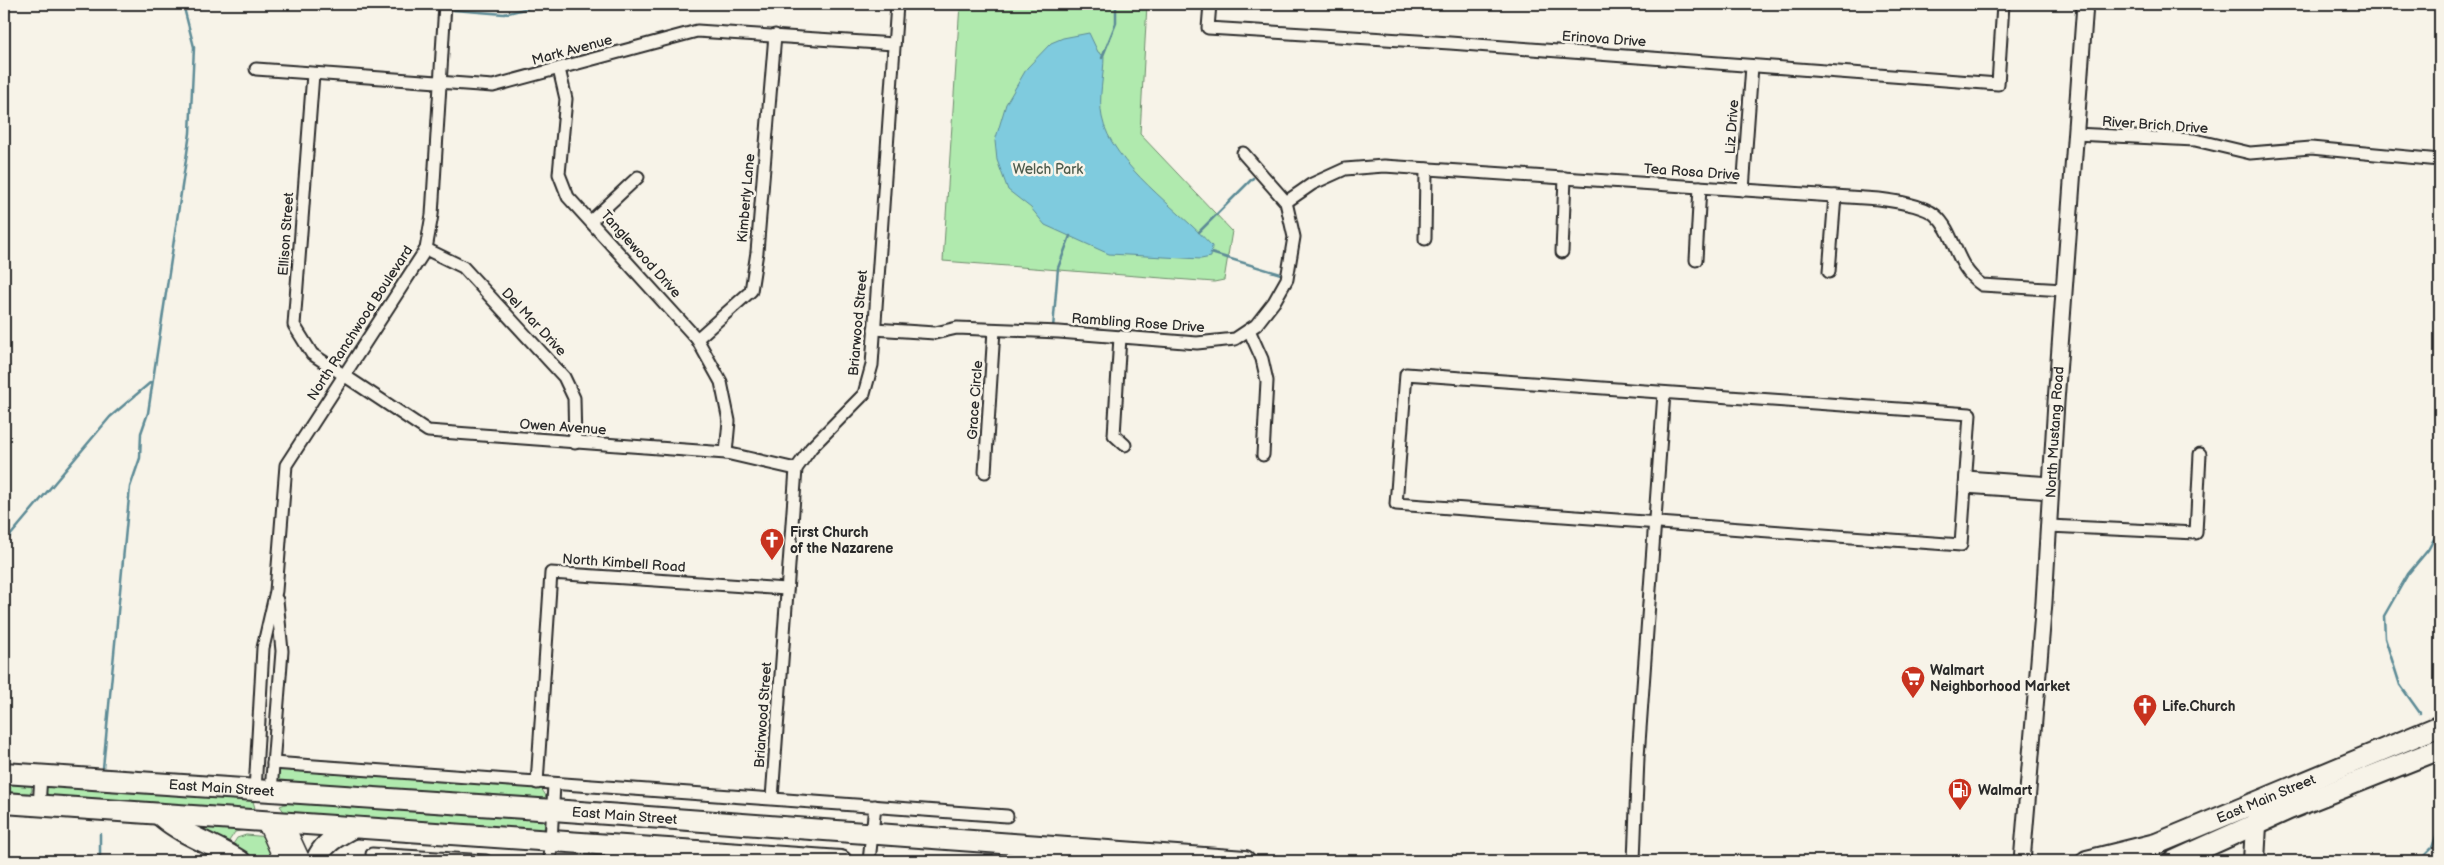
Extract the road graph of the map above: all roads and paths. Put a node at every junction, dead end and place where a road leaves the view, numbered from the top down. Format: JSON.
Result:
{"nodes":[{"id":1,"x":446,"y":4,"type":"edge"},
{"id":2,"x":897,"y":4,"type":"edge"},
{"id":3,"x":1210,"y":4,"type":"edge"},
{"id":4,"x":2004,"y":4,"type":"edge"},
{"id":5,"x":2085,"y":4,"type":"edge"},
{"id":6,"x":775,"y":35,"type":"junction"},
{"id":7,"x":894,"y":44,"type":"junction"},
{"id":8,"x":1752,"y":66,"type":"junction"},
{"id":9,"x":256,"y":69,"type":"dead end"},
{"id":10,"x":559,"y":70,"type":"junction"},
{"id":11,"x":313,"y":74,"type":"junction"},
{"id":12,"x":442,"y":82,"type":"junction"},
{"id":13,"x":2075,"y":134,"type":"junction"},
{"id":14,"x":1243,"y":153,"type":"dead end"},
{"id":15,"x":2440,"y":160,"type":"edge"},
{"id":16,"x":1426,"y":169,"type":"junction"},
{"id":17,"x":638,"y":177,"type":"dead end"},
{"id":18,"x":1565,"y":178,"type":"junction"},
{"id":19,"x":1700,"y":187,"type":"junction"},
{"id":20,"x":1743,"y":190,"type":"junction"},
{"id":21,"x":1835,"y":196,"type":"junction"},
{"id":22,"x":1286,"y":202,"type":"junction"},
{"id":23,"x":591,"y":221,"type":"junction"},
{"id":24,"x":1425,"y":239,"type":"dead end"},
{"id":25,"x":426,"y":249,"type":"junction"},
{"id":26,"x":1562,"y":252,"type":"dead end"},
{"id":27,"x":1696,"y":260,"type":"dead end"},
{"id":28,"x":1830,"y":272,"type":"dead end"},
{"id":29,"x":2064,"y":290,"type":"junction"},
{"id":30,"x":874,"y":328,"type":"junction"},
{"id":31,"x":994,"y":330,"type":"junction"},
{"id":32,"x":1249,"y":330,"type":"junction"},
{"id":33,"x":1120,"y":337,"type":"junction"},
{"id":34,"x":697,"y":339,"type":"junction"},
{"id":35,"x":344,"y":374,"type":"junction"},
{"id":36,"x":1664,"y":392,"type":"junction"},
{"id":37,"x":575,"y":443,"type":"junction"},
{"id":38,"x":1125,"y":445,"type":"dead end"},
{"id":39,"x":726,"y":453,"type":"junction"},
{"id":40,"x":2200,"y":454,"type":"dead end"},
{"id":41,"x":1263,"y":455,"type":"dead end"},
{"id":42,"x":796,"y":469,"type":"junction"},
{"id":43,"x":985,"y":472,"type":"dead end"},
{"id":44,"x":1965,"y":482,"type":"junction"},
{"id":45,"x":2051,"y":488,"type":"junction"},
{"id":46,"x":1654,"y":523,"type":"junction"},
{"id":47,"x":2048,"y":526,"type":"junction"},
{"id":48,"x":787,"y":589,"type":"junction"},
{"id":49,"x":276,"y":591,"type":"junction"},
{"id":50,"x":262,"y":653,"type":"junction"},
{"id":51,"x":281,"y":655,"type":"junction"},
{"id":52,"x":260,"y":708,"type":"junction"},
{"id":53,"x":277,"y":708,"type":"junction"},
{"id":54,"x":2440,"y":726,"type":"edge"},
{"id":55,"x":2440,"y":749,"type":"edge"},
{"id":56,"x":273,"y":763,"type":"junction"},
{"id":57,"x":4,"y":773,"type":"edge"},
{"id":58,"x":41,"y":776,"type":"junction"},
{"id":59,"x":537,"y":783,"type":"junction"},
{"id":60,"x":554,"y":784,"type":"junction"},
{"id":61,"x":263,"y":791,"type":"junction"},
{"id":62,"x":772,"y":798,"type":"junction"},
{"id":63,"x":2287,"y":800,"type":"junction"},
{"id":64,"x":4,"y":803,"type":"edge"},
{"id":65,"x":875,"y":806,"type":"junction"},
{"id":66,"x":39,"y":807,"type":"junction"},
{"id":67,"x":553,"y":810,"type":"junction"},
{"id":68,"x":161,"y":816,"type":"junction"},
{"id":69,"x":1007,"y":816,"type":"dead end"},
{"id":70,"x":275,"y":823,"type":"junction"},
{"id":71,"x":2256,"y":825,"type":"junction"},
{"id":72,"x":352,"y":828,"type":"junction"},
{"id":73,"x":871,"y":834,"type":"junction"},
{"id":74,"x":2208,"y":846,"type":"junction"},
{"id":75,"x":550,"y":852,"type":"edge"},
{"id":76,"x":372,"y":854,"type":"dead end"},
{"id":77,"x":240,"y":861,"type":"edge"},
{"id":78,"x":284,"y":861,"type":"edge"},
{"id":79,"x":301,"y":861,"type":"edge"},
{"id":80,"x":316,"y":861,"type":"edge"},
{"id":81,"x":486,"y":861,"type":"edge"},
{"id":82,"x":840,"y":861,"type":"edge"},
{"id":83,"x":869,"y":861,"type":"edge"},
{"id":84,"x":1245,"y":861,"type":"edge"},
{"id":85,"x":1634,"y":861,"type":"edge"},
{"id":86,"x":2022,"y":861,"type":"edge"},
{"id":87,"x":2087,"y":861,"type":"edge"},
{"id":88,"x":2174,"y":861,"type":"edge"},
{"id":89,"x":2253,"y":861,"type":"edge"}],
"edges":[{"from":1,"to":12,"type":"street","name":"North Ranchwood Boulevard"},
{"from":2,"to":7,"type":"street","name":"Briarwood Street"},
{"from":3,"to":8,"type":"street","name":"Erinova Drive"},
{"from":4,"to":8,"type":"street","name":"Erinova Drive"},
{"from":5,"to":13,"type":"street","name":"North Mustang Road"},
{"from":6,"to":7,"type":"street","name":"Mark Avenue"},
{"from":6,"to":10,"type":"street","name":"Mark Avenue"},
{"from":6,"to":34,"type":"street","name":"Kimberly Lane"},
{"from":7,"to":30,"type":"street","name":"Briarwood Street"},
{"from":8,"to":20,"type":"street","name":"Liz Drive"},
{"from":9,"to":11,"type":"street","name":"Mark Avenue"},
{"from":10,"to":12,"type":"street","name":"Mark Avenue"},
{"from":10,"to":23,"type":"street","name":"Tanglewood Drive"},
{"from":11,"to":12,"type":"street","name":"Mark Avenue"},
{"from":11,"to":35,"type":"street","name":"Ellison Street"},
{"from":12,"to":25,"type":"street","name":"North Ranchwood Boulevard"},
{"from":13,"to":15,"type":"street","name":"River Brich Drive"},
{"from":13,"to":29,"type":"street","name":"North Mustang Road"},
{"from":14,"to":22,"type":"street","name":"Rambling Rose Drive"},
{"from":16,"to":18,"type":"street","name":"Tea Rosa Drive"},
{"from":16,"to":22,"type":"street","name":"Tea Rosa Drive"},
{"from":16,"to":24,"type":"street"},
{"from":17,"to":23,"type":"street"},
{"from":18,"to":19,"type":"street","name":"Tea Rosa Drive"},
{"from":18,"to":26,"type":"street"},
{"from":19,"to":20,"type":"street","name":"Tea Rosa Drive"},
{"from":19,"to":27,"type":"street"},
{"from":20,"to":21,"type":"street","name":"Tea Rosa Drive"},
{"from":21,"to":28,"type":"street"},
{"from":21,"to":29,"type":"street","name":"Tea Rosa Drive"},
{"from":22,"to":32,"type":"street","name":"Rambling Rose Drive"},
{"from":23,"to":34,"type":"street","name":"Tanglewood Drive"},
{"from":25,"to":35,"type":"street","name":"North Ranchwood Boulevard"},
{"from":25,"to":37,"type":"street","name":"Del Mar Drive"},
{"from":29,"to":45,"type":"street","name":"North Mustang Road"},
{"from":30,"to":31,"type":"street","name":"Rambling Rose Drive"},
{"from":30,"to":42,"type":"street","name":"Briarwood Street"},
{"from":31,"to":33,"type":"street","name":"Rambling Rose Drive"},
{"from":31,"to":43,"type":"street","name":"Grace Circle"},
{"from":32,"to":33,"type":"street","name":"Rambling Rose Drive"},
{"from":32,"to":41,"type":"street"},
{"from":33,"to":38,"type":"street"},
{"from":34,"to":39,"type":"street","name":"Tanglewood Drive"},
{"from":35,"to":37,"type":"street","name":"Owen Avenue"},
{"from":35,"to":49,"type":"street","name":"North Ranchwood Boulevard"},
{"from":36,"to":44,"type":"street"},
{"from":36,"to":46,"type":"street"},
{"from":36,"to":46,"type":"street"},
{"from":37,"to":39,"type":"street","name":"Owen Avenue"},
{"from":39,"to":42,"type":"street","name":"Owen Avenue"},
{"from":40,"to":47,"type":"street"},
{"from":42,"to":48,"type":"street","name":"Briarwood Street"},
{"from":44,"to":45,"type":"street"},
{"from":44,"to":46,"type":"street"},
{"from":45,"to":47,"type":"street","name":"North Mustang Road"},
{"from":46,"to":85,"type":"street"},
{"from":47,"to":86,"type":"street","name":"North Mustang Road"},
{"from":48,"to":59,"type":"street","name":"North Kimbell Road"},
{"from":48,"to":62,"type":"street","name":"Briarwood Street"},
{"from":49,"to":50,"type":"street","name":"North Ranchwood Boulevard"},
{"from":49,"to":51,"type":"street","name":"North Ranchwood Boulevard"},
{"from":50,"to":51,"type":"street"},
{"from":50,"to":52,"type":"street","name":"North Ranchwood Boulevard"},
{"from":51,"to":53,"type":"street","name":"North Ranchwood Boulevard"},
{"from":52,"to":53,"type":"street"},
{"from":52,"to":61,"type":"street","name":"North Ranchwood Boulevard"},
{"from":53,"to":56,"type":"street","name":"North Ranchwood Boulevard"},
{"from":54,"to":63,"type":"highway","name":"East Main Street"},
{"from":55,"to":63,"type":"highway","name":"East Main Street"},
{"from":56,"to":59,"type":"street","name":"East Main Street"},
{"from":56,"to":61,"type":"street","name":"North Ranchwood Boulevard"},
{"from":57,"to":58,"type":"highway","name":"East Main Street"},
{"from":58,"to":61,"type":"highway","name":"East Main Street"},
{"from":58,"to":66,"type":"street"},
{"from":59,"to":60,"type":"street","name":"East Main Street"},
{"from":60,"to":62,"type":"street","name":"East Main Street"},
{"from":60,"to":67,"type":"street"},
{"from":61,"to":67,"type":"highway","name":"East Main Street"},
{"from":61,"to":70,"type":"highway"},
{"from":62,"to":65,"type":"street","name":"East Main Street"},
{"from":63,"to":71,"type":"highway"},
{"from":63,"to":87,"type":"highway","name":"East Main Street"},
{"from":63,"to":89,"type":"highway"},
{"from":64,"to":66,"type":"highway"},
{"from":65,"to":69,"type":"street","name":"East Main Street"},
{"from":65,"to":73,"type":"street"},
{"from":66,"to":68,"type":"highway"},
{"from":67,"to":73,"type":"highway","name":"East Main Street"},
{"from":67,"to":75,"type":"street"},
{"from":68,"to":70,"type":"highway"},
{"from":68,"to":77,"type":"highway"},
{"from":70,"to":72,"type":"highway"},
{"from":70,"to":78,"type":"main road"},
{"from":70,"to":79,"type":"main road"},
{"from":71,"to":74,"type":"highway","name":"East Main Street"},
{"from":71,"to":89,"type":"highway"},
{"from":72,"to":75,"type":"highway"},
{"from":72,"to":80,"type":"highway"},
{"from":73,"to":83,"type":"street"},
{"from":73,"to":84,"type":"highway","name":"East Main Street"},
{"from":74,"to":88,"type":"highway","name":"East Main Street"},
{"from":74,"to":89,"type":"highway"},
{"from":75,"to":82,"type":"highway"},
{"from":76,"to":81,"type":"street"}]}
